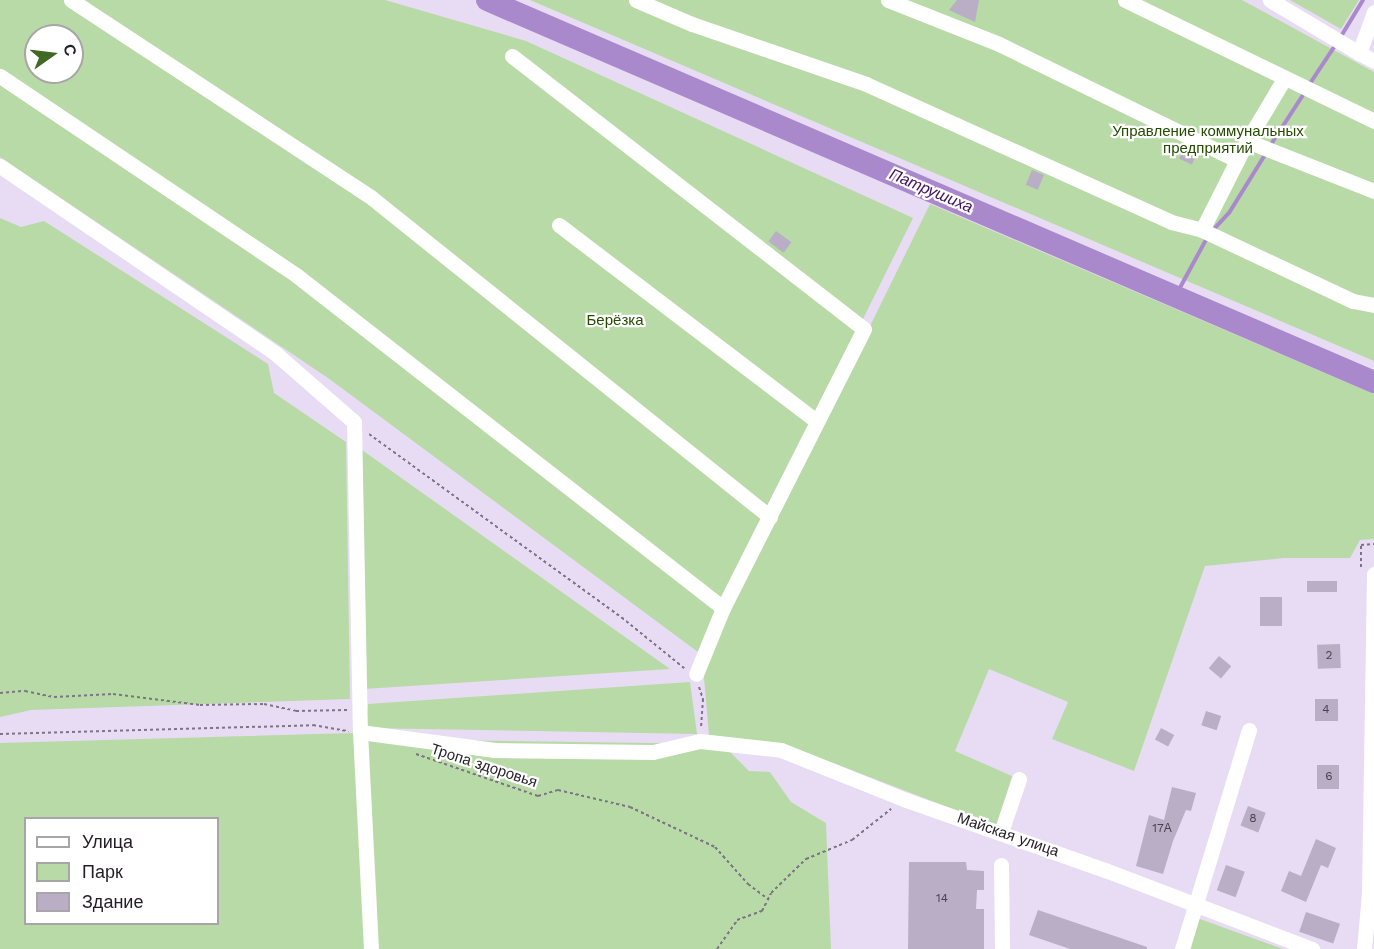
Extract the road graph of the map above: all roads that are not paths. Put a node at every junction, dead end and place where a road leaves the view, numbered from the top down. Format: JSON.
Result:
{"nodes":[{"id":1,"x":71,"y":0,"type":"edge"},
{"id":2,"x":636,"y":0,"type":"edge"},
{"id":3,"x":888,"y":0,"type":"edge"},
{"id":4,"x":1125,"y":0,"type":"edge"},
{"id":5,"x":1270,"y":0,"type":"edge"},
{"id":6,"x":1374,"y":12,"type":"edge"},
{"id":7,"x":1359,"y":53,"type":"junction"},
{"id":8,"x":512,"y":56,"type":"dead end"},
{"id":9,"x":1374,"y":61,"type":"edge"},
{"id":10,"x":0,"y":76,"type":"edge"},
{"id":11,"x":1284,"y":79,"type":"junction"},
{"id":12,"x":1374,"y":122,"type":"edge"},
{"id":13,"x":1247,"y":141,"type":"junction"},
{"id":14,"x":1237,"y":160,"type":"junction"},
{"id":15,"x":0,"y":166,"type":"edge"},
{"id":16,"x":1374,"y":190,"type":"edge"},
{"id":17,"x":559,"y":225,"type":"dead end"},
{"id":18,"x":1202,"y":231,"type":"junction"},
{"id":19,"x":1374,"y":305,"type":"edge"},
{"id":20,"x":815,"y":420,"type":"junction"},
{"id":21,"x":770,"y":517,"type":"junction"},
{"id":22,"x":1374,"y":574,"type":"edge"},
{"id":23,"x":723,"y":609,"type":"junction"},
{"id":24,"x":696,"y":674,"type":"road end"},
{"id":25,"x":1249,"y":730,"type":"dead end"},
{"id":26,"x":360,"y":732,"type":"junction"},
{"id":27,"x":1019,"y":779,"type":"dead end"},
{"id":28,"x":1002,"y":832,"type":"junction"},
{"id":29,"x":1001,"y":865,"type":"dead end"},
{"id":30,"x":1195,"y":904,"type":"junction"},
{"id":31,"x":371,"y":949,"type":"edge"},
{"id":32,"x":1002,"y":949,"type":"edge"},
{"id":33,"x":1182,"y":949,"type":"edge"},
{"id":34,"x":1312,"y":949,"type":"edge"},
{"id":35,"x":1364,"y":949,"type":"edge"}],
"edges":[{"from":1,"to":21,"type":"street"},
{"from":2,"to":18,"type":"street"},
{"from":3,"to":14,"type":"street"},
{"from":4,"to":11,"type":"street"},
{"from":5,"to":7,"type":"street"},
{"from":6,"to":7,"type":"street"},
{"from":7,"to":9,"type":"street"},
{"from":8,"to":20,"type":"street"},
{"from":10,"to":23,"type":"street"},
{"from":11,"to":12,"type":"street"},
{"from":11,"to":13,"type":"street"},
{"from":13,"to":14,"type":"street"},
{"from":13,"to":16,"type":"street"},
{"from":14,"to":18,"type":"street"},
{"from":15,"to":26,"type":"street"},
{"from":17,"to":20,"type":"street"},
{"from":18,"to":19,"type":"street"},
{"from":20,"to":21,"type":"street"},
{"from":21,"to":23,"type":"street"},
{"from":22,"to":35,"type":"street"},
{"from":23,"to":24,"type":"street"},
{"from":25,"to":30,"type":"street"},
{"from":26,"to":28,"type":"street","name":"Майская улица"},
{"from":26,"to":31,"type":"street"},
{"from":27,"to":28,"type":"street"},
{"from":28,"to":30,"type":"street","name":"Майская улица"},
{"from":29,"to":32,"type":"street"},
{"from":30,"to":33,"type":"street"},
{"from":30,"to":34,"type":"street","name":"Майская улица"}]}
